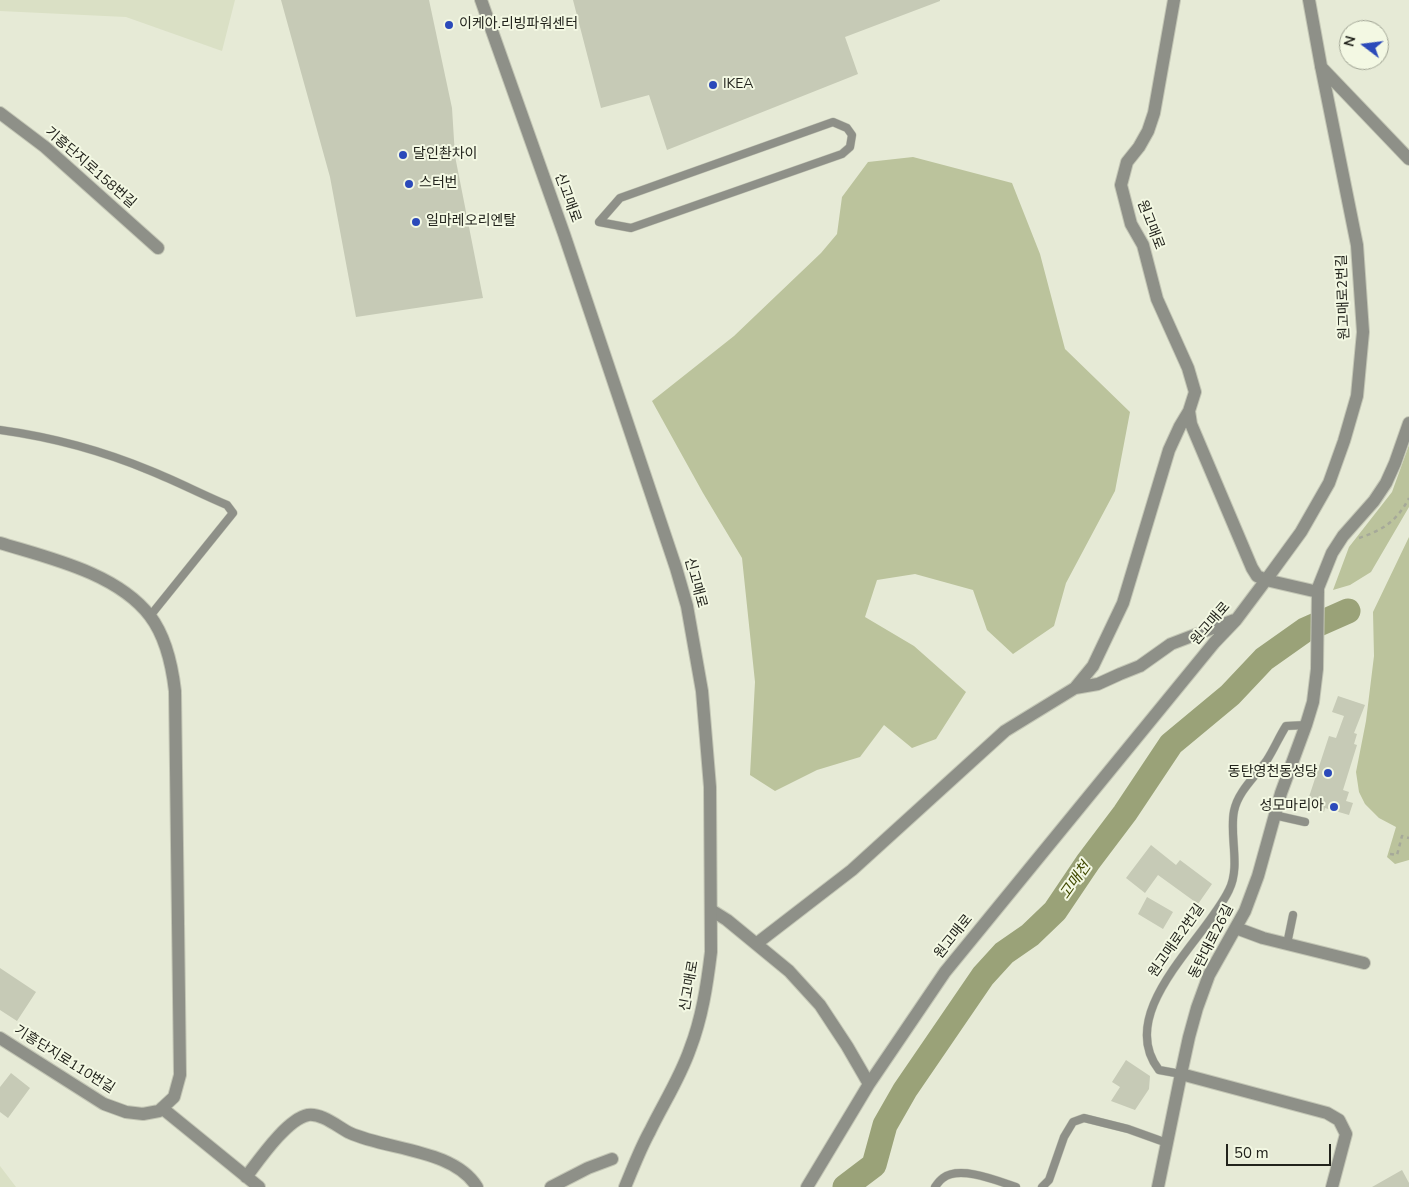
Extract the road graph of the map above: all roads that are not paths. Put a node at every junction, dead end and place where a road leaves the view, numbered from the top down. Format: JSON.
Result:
{"nodes":[{"id":1,"x":481,"y":0,"type":"edge"},
{"id":2,"x":1174,"y":0,"type":"edge"},
{"id":3,"x":1309,"y":0,"type":"edge"},
{"id":4,"x":1321,"y":66,"type":"junction"},
{"id":5,"x":0,"y":113,"type":"edge"},
{"id":6,"x":1409,"y":159,"type":"edge"},
{"id":7,"x":599,"y":222,"type":"joint"},
{"id":8,"x":158,"y":248,"type":"dead end"},
{"id":9,"x":1189,"y":411,"type":"junction"},
{"id":10,"x":1409,"y":423,"type":"edge"},
{"id":11,"x":0,"y":430,"type":"edge"},
{"id":12,"x":0,"y":543,"type":"edge"},
{"id":13,"x":1266,"y":580,"type":"junction"},
{"id":14,"x":1318,"y":596,"type":"junction"},
{"id":15,"x":150,"y":616,"type":"junction"},
{"id":16,"x":1236,"y":620,"type":"junction"},
{"id":17,"x":1075,"y":688,"type":"junction"},
{"id":18,"x":1306,"y":724,"type":"junction"},
{"id":19,"x":1274,"y":815,"type":"junction"},
{"id":20,"x":1305,"y":822,"type":"dead end"},
{"id":21,"x":711,"y":910,"type":"junction"},
{"id":22,"x":1293,"y":915,"type":"dead end"},
{"id":23,"x":1236,"y":928,"type":"junction"},
{"id":24,"x":756,"y":944,"type":"junction"},
{"id":25,"x":1286,"y":944,"type":"junction"},
{"id":26,"x":1364,"y":964,"type":"dead end"},
{"id":27,"x":0,"y":1038,"type":"edge"},
{"id":28,"x":1181,"y":1074,"type":"junction"},
{"id":29,"x":869,"y":1084,"type":"junction"},
{"id":30,"x":162,"y":1108,"type":"junction"},
{"id":31,"x":1167,"y":1143,"type":"junction"},
{"id":32,"x":612,"y":1159,"type":"dead end"},
{"id":33,"x":246,"y":1177,"type":"junction"},
{"id":34,"x":259,"y":1187,"type":"edge"},
{"id":35,"x":477,"y":1187,"type":"edge"},
{"id":36,"x":551,"y":1187,"type":"edge"},
{"id":37,"x":625,"y":1187,"type":"edge"},
{"id":38,"x":807,"y":1187,"type":"edge"},
{"id":39,"x":935,"y":1187,"type":"edge"},
{"id":40,"x":1016,"y":1187,"type":"edge"},
{"id":41,"x":1042,"y":1187,"type":"edge"},
{"id":42,"x":1158,"y":1187,"type":"edge"},
{"id":43,"x":1332,"y":1187,"type":"edge"}],
"edges":[{"from":1,"to":21,"type":"street","name":"신고매로"},
{"from":2,"to":9,"type":"street","name":"원고매로"},
{"from":3,"to":4,"type":"street","name":"원고매로2번길"},
{"from":4,"to":6,"type":"street"},
{"from":4,"to":13,"type":"street","name":"원고매로2번길"},
{"from":5,"to":8,"type":"street","name":"기흥단지로158번길"},
{"from":7,"to":7,"type":"lane"},
{"from":9,"to":13,"type":"street","name":"원고매로"},
{"from":9,"to":17,"type":"street"},
{"from":10,"to":14,"type":"street"},
{"from":11,"to":15,"type":"lane"},
{"from":12,"to":15,"type":"street"},
{"from":13,"to":14,"type":"street"},
{"from":13,"to":16,"type":"street","name":"원고매로"},
{"from":14,"to":18,"type":"street","name":"동탄대로26길"},
{"from":15,"to":30,"type":"street"},
{"from":16,"to":17,"type":"street"},
{"from":16,"to":29,"type":"street","name":"원고매로"},
{"from":17,"to":24,"type":"street"},
{"from":18,"to":19,"type":"street","name":"동탄대로26길"},
{"from":18,"to":28,"type":"lane","name":"원고매로2번길"},
{"from":19,"to":20,"type":"lane"},
{"from":19,"to":23,"type":"street","name":"동탄대로26길"},
{"from":21,"to":24,"type":"street"},
{"from":21,"to":37,"type":"street","name":"신고매로"},
{"from":22,"to":25,"type":"lane"},
{"from":23,"to":25,"type":"street"},
{"from":23,"to":28,"type":"street","name":"동탄대로26길"},
{"from":24,"to":29,"type":"street"},
{"from":25,"to":26,"type":"street"},
{"from":27,"to":30,"type":"street","name":"기흥단지로110번길"},
{"from":28,"to":31,"type":"street"},
{"from":28,"to":43,"type":"street"},
{"from":29,"to":38,"type":"street","name":"원고매로"},
{"from":30,"to":33,"type":"street"},
{"from":31,"to":41,"type":"lane"},
{"from":31,"to":42,"type":"street"},
{"from":32,"to":36,"type":"street"},
{"from":33,"to":34,"type":"street"},
{"from":33,"to":35,"type":"street"},
{"from":39,"to":40,"type":"lane"}]}
